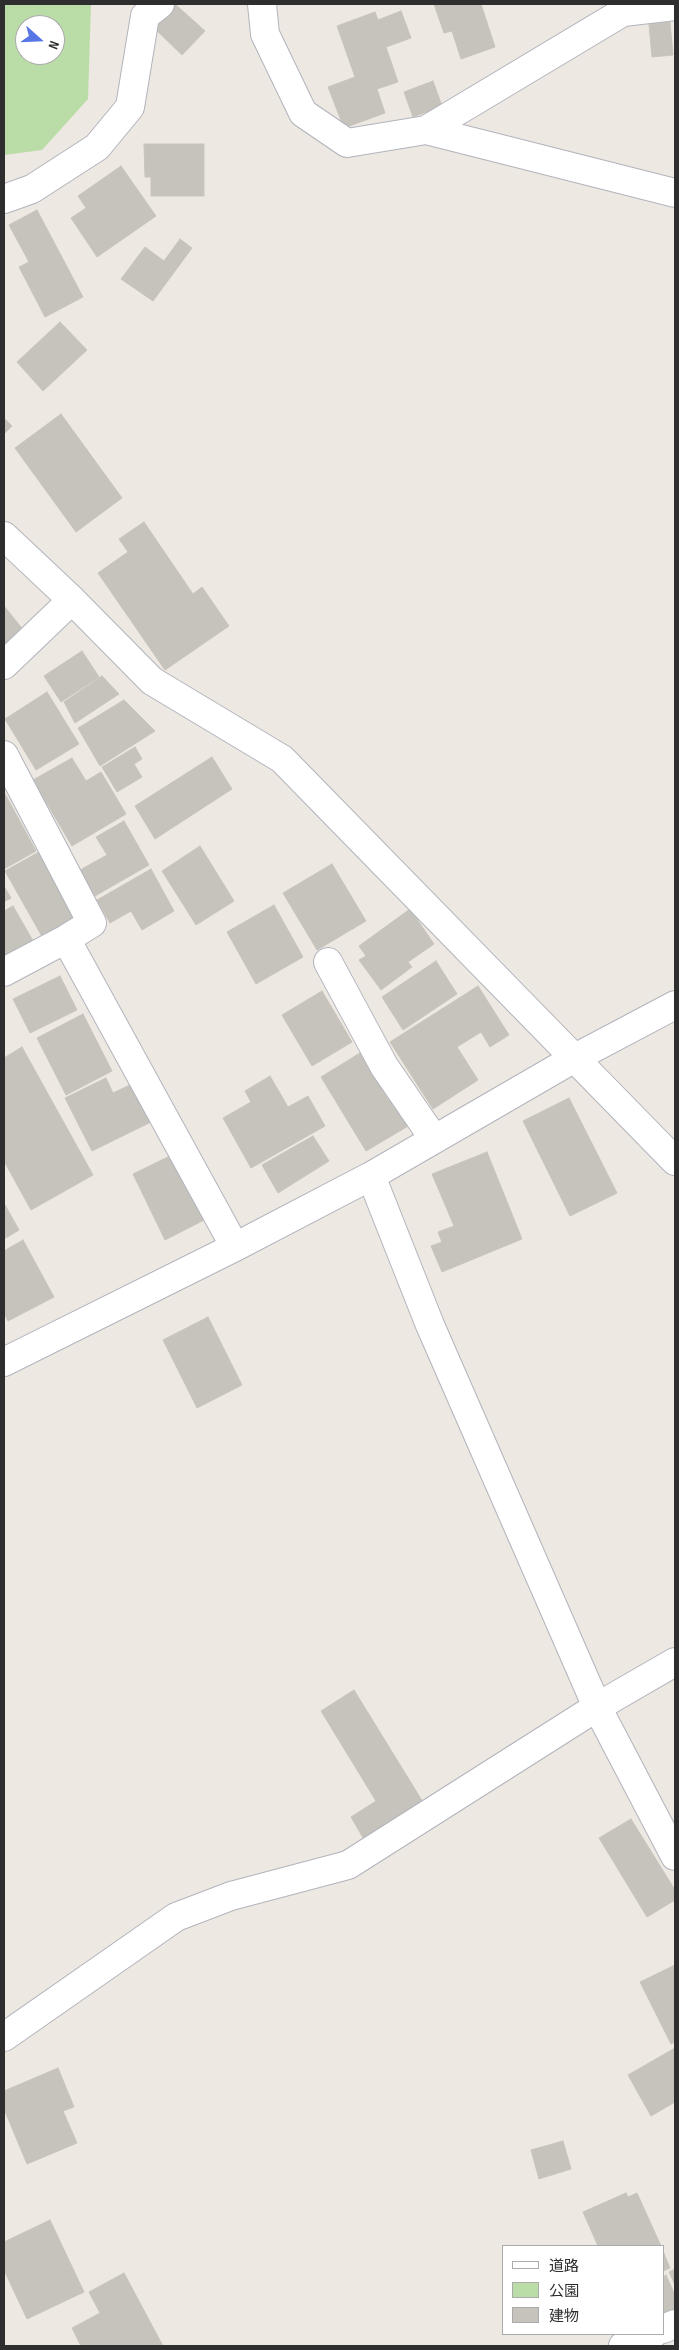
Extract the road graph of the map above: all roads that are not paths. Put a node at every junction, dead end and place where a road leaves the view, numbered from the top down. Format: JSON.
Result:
{"nodes":[{"id":1,"x":160,"y":4,"type":"edge"},
{"id":2,"x":262,"y":4,"type":"edge"},
{"id":3,"x":672,"y":5,"type":"edge"},
{"id":4,"x":426,"y":130,"type":"junction"},
{"id":5,"x":675,"y":193,"type":"edge"},
{"id":6,"x":4,"y":199,"type":"edge"},
{"id":7,"x":4,"y":536,"type":"edge"},
{"id":8,"x":72,"y":600,"type":"junction"},
{"id":9,"x":4,"y":665,"type":"edge"},
{"id":10,"x":4,"y":755,"type":"edge"},
{"id":11,"x":66,"y":939,"type":"junction"},
{"id":12,"x":328,"y":962,"type":"dead end"},
{"id":13,"x":4,"y":972,"type":"edge"},
{"id":14,"x":675,"y":1005,"type":"edge"},
{"id":15,"x":573,"y":1059,"type":"junction"},
{"id":16,"x":434,"y":1139,"type":"junction"},
{"id":17,"x":675,"y":1161,"type":"edge"},
{"id":18,"x":371,"y":1176,"type":"junction"},
{"id":19,"x":235,"y":1247,"type":"junction"},
{"id":20,"x":4,"y":1362,"type":"edge"},
{"id":21,"x":675,"y":1662,"type":"edge"},
{"id":22,"x":596,"y":1708,"type":"junction"},
{"id":23,"x":675,"y":1856,"type":"edge"},
{"id":24,"x":4,"y":2037,"type":"edge"},
{"id":25,"x":650,"y":2335,"type":"edge"},
{"id":26,"x":623,"y":2346,"type":"edge"}],
"edges":[{"from":1,"to":6,"type":"street"},
{"from":2,"to":4,"type":"street"},
{"from":3,"to":4,"type":"street"},
{"from":4,"to":5,"type":"street"},
{"from":7,"to":8,"type":"street"},
{"from":8,"to":9,"type":"street"},
{"from":8,"to":15,"type":"street"},
{"from":10,"to":11,"type":"street"},
{"from":11,"to":13,"type":"street"},
{"from":11,"to":19,"type":"street"},
{"from":12,"to":16,"type":"street"},
{"from":14,"to":15,"type":"street"},
{"from":15,"to":16,"type":"street"},
{"from":15,"to":17,"type":"street"},
{"from":16,"to":18,"type":"street"},
{"from":18,"to":19,"type":"street"},
{"from":18,"to":22,"type":"street"},
{"from":19,"to":20,"type":"street"},
{"from":21,"to":22,"type":"street"},
{"from":22,"to":23,"type":"street"},
{"from":22,"to":24,"type":"street"},
{"from":25,"to":26,"type":"street"}]}
